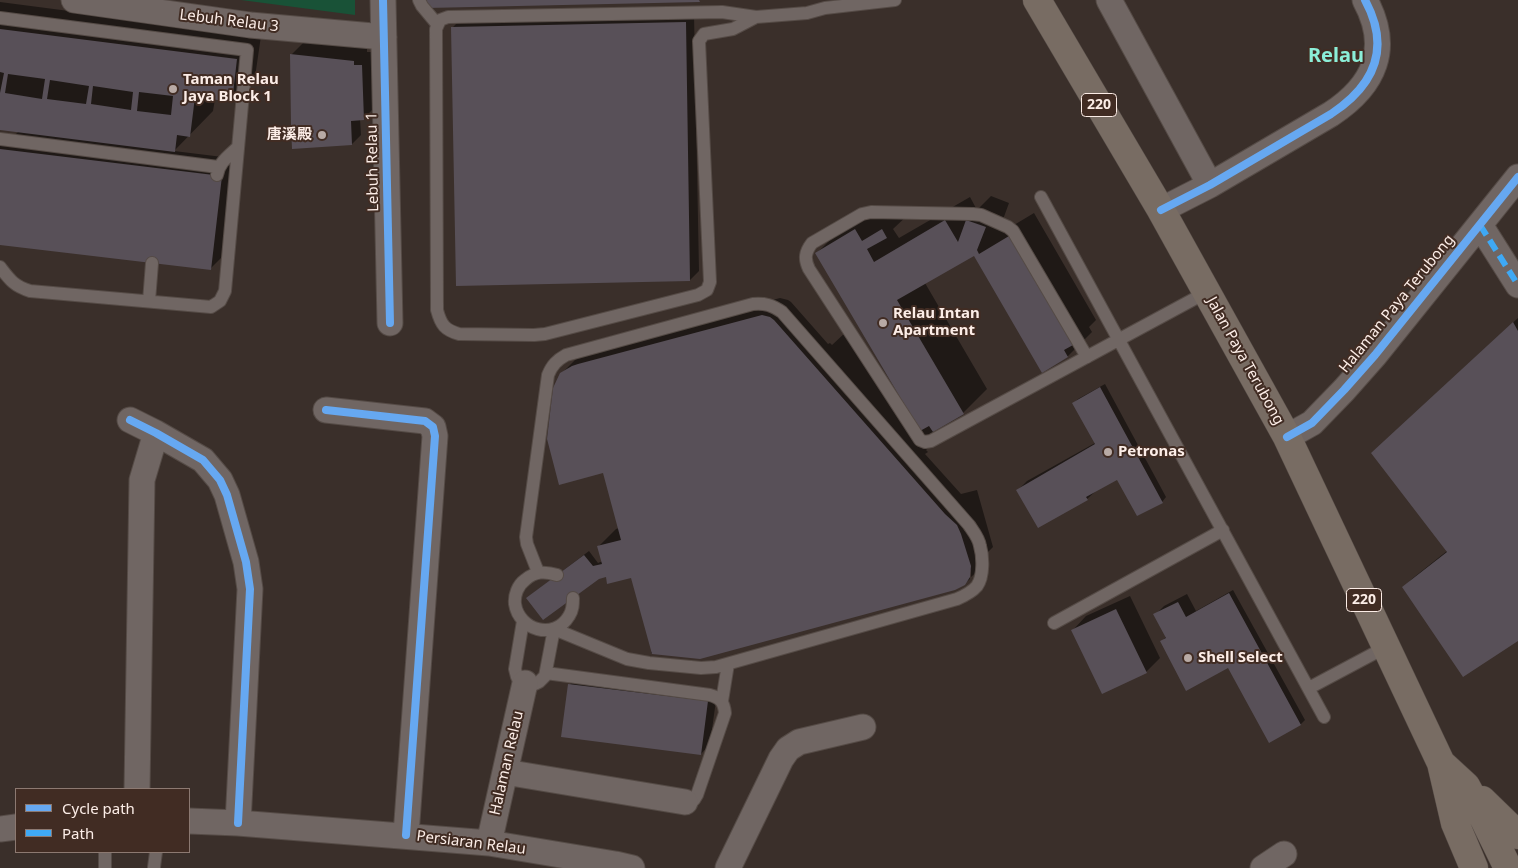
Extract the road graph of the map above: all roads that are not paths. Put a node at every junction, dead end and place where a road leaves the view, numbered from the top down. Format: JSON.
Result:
{"nodes":[{"id":1,"x":74,"y":0,"type":"edge"},
{"id":2,"x":383,"y":0,"type":"edge"},
{"id":3,"x":419,"y":0,"type":"edge"},
{"id":4,"x":892,"y":0,"type":"edge"},
{"id":5,"x":1037,"y":0,"type":"edge"},
{"id":6,"x":1108,"y":0,"type":"edge"},
{"id":7,"x":1365,"y":0,"type":"edge"},
{"id":8,"x":756,"y":17,"type":"junction"},
{"id":9,"x":0,"y":18,"type":"edge"},
{"id":10,"x":437,"y":24,"type":"junction"},
{"id":11,"x":248,"y":37,"type":"junction"},
{"id":12,"x":384,"y":37,"type":"junction"},
{"id":13,"x":0,"y":139,"type":"edge"},
{"id":14,"x":238,"y":146,"type":"junction"},
{"id":15,"x":1518,"y":176,"type":"edge"},
{"id":16,"x":1210,"y":186,"type":"junction"},
{"id":17,"x":1041,"y":197,"type":"dead end"},
{"id":18,"x":1161,"y":210,"type":"junction"},
{"id":19,"x":1480,"y":224,"type":"junction"},
{"id":20,"x":152,"y":263,"type":"dead end"},
{"id":21,"x":0,"y":266,"type":"edge"},
{"id":22,"x":1518,"y":285,"type":"edge"},
{"id":23,"x":1207,"y":292,"type":"junction"},
{"id":24,"x":149,"y":301,"type":"junction"},
{"id":25,"x":390,"y":323,"type":"dead end"},
{"id":26,"x":1119,"y":340,"type":"junction"},
{"id":27,"x":1087,"y":358,"type":"junction"},
{"id":28,"x":326,"y":410,"type":"dead end"},
{"id":29,"x":130,"y":420,"type":"dead end"},
{"id":30,"x":156,"y":433,"type":"junction"},
{"id":31,"x":1287,"y":437,"type":"junction"},
{"id":32,"x":1223,"y":530,"type":"junction"},
{"id":33,"x":538,"y":572,"type":"junction"},
{"id":34,"x":557,"y":575,"type":"dead end"},
{"id":35,"x":574,"y":598,"type":"dead end"},
{"id":36,"x":523,"y":620,"type":"junction"},
{"id":37,"x":1054,"y":623,"type":"dead end"},
{"id":38,"x":554,"y":628,"type":"junction"},
{"id":39,"x":1386,"y":647,"type":"junction"},
{"id":40,"x":728,"y":664,"type":"junction"},
{"id":41,"x":536,"y":678,"type":"junction"},
{"id":42,"x":1309,"y":688,"type":"junction"},
{"id":43,"x":722,"y":701,"type":"junction"},
{"id":44,"x":1324,"y":717,"type":"dead end"},
{"id":45,"x":862,"y":727,"type":"dead end"},
{"id":46,"x":1441,"y":763,"type":"junction"},
{"id":47,"x":505,"y":772,"type":"junction"},
{"id":48,"x":1466,"y":786,"type":"junction"},
{"id":49,"x":138,"y":788,"type":"edge"},
{"id":50,"x":685,"y":802,"type":"joint"},
{"id":51,"x":190,"y":821,"type":"edge"},
{"id":52,"x":238,"y":823,"type":"junction"},
{"id":53,"x":15,"y":827,"type":"edge"},
{"id":54,"x":0,"y":829,"type":"edge"},
{"id":55,"x":406,"y":835,"type":"junction"},
{"id":56,"x":1518,"y":835,"type":"edge"},
{"id":57,"x":489,"y":843,"type":"junction"},
{"id":58,"x":105,"y":853,"type":"edge"},
{"id":59,"x":156,"y":853,"type":"edge"},
{"id":60,"x":1284,"y":854,"type":"dead end"},
{"id":61,"x":154,"y":867,"type":"edge"},
{"id":62,"x":105,"y":868,"type":"edge"},
{"id":63,"x":632,"y":868,"type":"edge"},
{"id":64,"x":728,"y":868,"type":"edge"},
{"id":65,"x":1263,"y":868,"type":"edge"},
{"id":66,"x":1474,"y":868,"type":"edge"},
{"id":67,"x":1508,"y":868,"type":"edge"}],
"edges":[{"from":1,"to":11,"type":"street","name":"Lebuh Relau 3"},
{"from":2,"to":12,"type":"street","name":"Lebuh Relau 1"},
{"from":3,"to":10,"type":"lane"},
{"from":4,"to":8,"type":"lane"},
{"from":5,"to":18,"type":"main road","name":"Jalan Paya Terubong","number":"220"},
{"from":6,"to":16,"type":"street"},
{"from":7,"to":16,"type":"street"},
{"from":8,"to":10,"type":"lane"},
{"from":8,"to":10,"type":"lane"},
{"from":9,"to":11,"type":"lane"},
{"from":11,"to":12,"type":"street","name":"Lebuh Relau 3"},
{"from":11,"to":14,"type":"lane"},
{"from":12,"to":25,"type":"street","name":"Lebuh Relau 1"},
{"from":13,"to":14,"type":"lane"},
{"from":14,"to":24,"type":"lane"},
{"from":15,"to":19,"type":"street","name":"Halaman Paya Terubong"},
{"from":16,"to":18,"type":"street"},
{"from":17,"to":26,"type":"lane"},
{"from":18,"to":23,"type":"main road","name":"Jalan Paya Terubong","number":"220"},
{"from":19,"to":22,"type":"street"},
{"from":19,"to":31,"type":"street","name":"Halaman Paya Terubong"},
{"from":20,"to":24,"type":"lane"},
{"from":21,"to":24,"type":"lane"},
{"from":23,"to":26,"type":"lane"},
{"from":23,"to":31,"type":"main road","name":"Jalan Paya Terubong","number":"220"},
{"from":26,"to":27,"type":"lane"},
{"from":26,"to":32,"type":"lane"},
{"from":27,"to":27,"type":"lane"},
{"from":28,"to":55,"type":"street"},
{"from":29,"to":30,"type":"street"},
{"from":30,"to":49,"type":"street"},
{"from":30,"to":52,"type":"street"},
{"from":31,"to":39,"type":"main road","name":"Jalan Paya Terubong","number":"220"},
{"from":32,"to":37,"type":"lane"},
{"from":32,"to":42,"type":"lane"},
{"from":33,"to":34,"type":"lane"},
{"from":33,"to":36,"type":"lane"},
{"from":33,"to":40,"type":"lane"},
{"from":35,"to":38,"type":"lane"},
{"from":36,"to":38,"type":"lane"},
{"from":36,"to":41,"type":"lane"},
{"from":38,"to":40,"type":"lane"},
{"from":38,"to":41,"type":"lane"},
{"from":39,"to":42,"type":"lane"},
{"from":39,"to":46,"type":"main road","name":"Jalan Paya Terubong","number":"220"},
{"from":40,"to":43,"type":"lane"},
{"from":41,"to":43,"type":"lane"},
{"from":41,"to":47,"type":"street","name":"Halaman Relau"},
{"from":42,"to":44,"type":"lane"},
{"from":43,"to":50,"type":"lane"},
{"from":45,"to":64,"type":"street"},
{"from":46,"to":48,"type":"main road","name":"Jalan Paya Terubong","number":"220"},
{"from":46,"to":66,"type":"main road","name":"Jalan Paya Terubong","number":"220"},
{"from":47,"to":50,"type":"street"},
{"from":47,"to":57,"type":"street","name":"Halaman Relau"},
{"from":48,"to":56,"type":"main road"},
{"from":48,"to":67,"type":"main road","name":"Jalan Paya Terubong","number":"220"},
{"from":51,"to":52,"type":"street","name":"Persiaran Relau"},
{"from":52,"to":55,"type":"street","name":"Persiaran Relau"},
{"from":53,"to":54,"type":"street"},
{"from":55,"to":57,"type":"street","name":"Persiaran Relau"},
{"from":57,"to":63,"type":"street","name":"Persiaran Relau"},
{"from":58,"to":62,"type":"lane"},
{"from":59,"to":61,"type":"lane"},
{"from":60,"to":65,"type":"street"}]}
